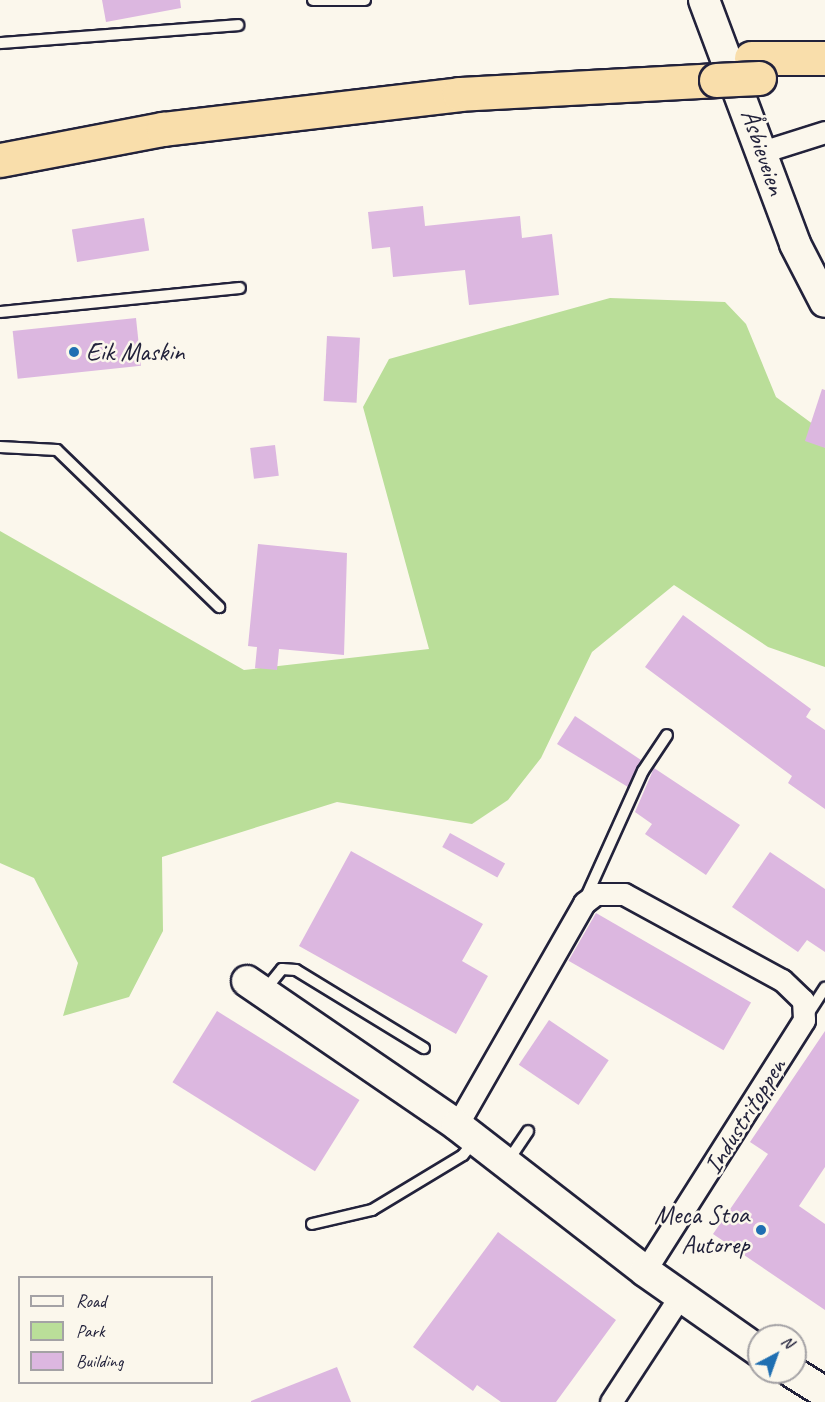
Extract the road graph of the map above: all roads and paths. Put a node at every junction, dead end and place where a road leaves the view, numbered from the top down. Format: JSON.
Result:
{"nodes":[{"id":1,"x":313,"y":0,"type":"edge"},
{"id":2,"x":365,"y":0,"type":"edge"},
{"id":3,"x":704,"y":0,"type":"edge"},
{"id":4,"x":238,"y":25,"type":"dead end"},
{"id":5,"x":0,"y":43,"type":"edge"},
{"id":6,"x":825,"y":58,"type":"edge"},
{"id":7,"x":755,"y":68,"type":"junction"},
{"id":8,"x":712,"y":70,"type":"junction"},
{"id":9,"x":825,"y":78,"type":"edge"},
{"id":10,"x":825,"y":132,"type":"edge"},
{"id":11,"x":0,"y":140,"type":"edge"},
{"id":12,"x":765,"y":151,"type":"junction"},
{"id":13,"x":0,"y":160,"type":"edge"},
{"id":14,"x":817,"y":274,"type":"edge"},
{"id":15,"x":240,"y":288,"type":"dead end"},
{"id":16,"x":825,"y":302,"type":"edge"},
{"id":17,"x":0,"y":312,"type":"edge"},
{"id":18,"x":0,"y":447,"type":"edge"},
{"id":19,"x":219,"y":607,"type":"dead end"},
{"id":20,"x":667,"y":735,"type":"dead end"},
{"id":21,"x":584,"y":903,"type":"junction"},
{"id":22,"x":255,"y":987,"type":"joint"},
{"id":23,"x":825,"y":988,"type":"edge"},
{"id":24,"x":804,"y":1020,"type":"junction"},
{"id":25,"x":424,"y":1048,"type":"dead end"},
{"id":26,"x":528,"y":1131,"type":"dead end"},
{"id":27,"x":466,"y":1132,"type":"junction"},
{"id":28,"x":506,"y":1164,"type":"junction"},
{"id":29,"x":312,"y":1224,"type":"dead end"},
{"id":30,"x":645,"y":1271,"type":"junction"},
{"id":31,"x":680,"y":1296,"type":"junction"},
{"id":32,"x":747,"y":1343,"type":"edge"},
{"id":33,"x":807,"y":1382,"type":"edge"},
{"id":34,"x":825,"y":1393,"type":"edge"},
{"id":35,"x":611,"y":1402,"type":"edge"}],
"edges":[{"from":1,"to":2,"type":"lane"},
{"from":3,"to":12,"type":"street","name":"Åsbieveien"},
{"from":4,"to":5,"type":"lane"},
{"from":6,"to":7,"type":"highway"},
{"from":7,"to":8,"type":"highway","bridge":true},
{"from":7,"to":9,"type":"highway"},
{"from":8,"to":11,"type":"highway"},
{"from":8,"to":13,"type":"highway"},
{"from":10,"to":12,"type":"street"},
{"from":12,"to":14,"type":"street","name":"Åsbieveien"},
{"from":14,"to":16,"type":"street","name":"Åsbieveien"},
{"from":15,"to":17,"type":"lane"},
{"from":18,"to":19,"type":"lane"},
{"from":20,"to":21,"type":"lane"},
{"from":21,"to":24,"type":"street"},
{"from":21,"to":27,"type":"street"},
{"from":22,"to":25,"type":"lane"},
{"from":22,"to":27,"type":"street"},
{"from":23,"to":24,"type":"lane","name":"Industritoppen"},
{"from":24,"to":30,"type":"street","name":"Industritoppen"},
{"from":26,"to":28,"type":"lane"},
{"from":27,"to":28,"type":"street"},
{"from":27,"to":29,"type":"lane"},
{"from":28,"to":30,"type":"street"},
{"from":30,"to":31,"type":"street"},
{"from":31,"to":32,"type":"street"},
{"from":31,"to":35,"type":"street"},
{"from":33,"to":34,"type":"street"}]}
